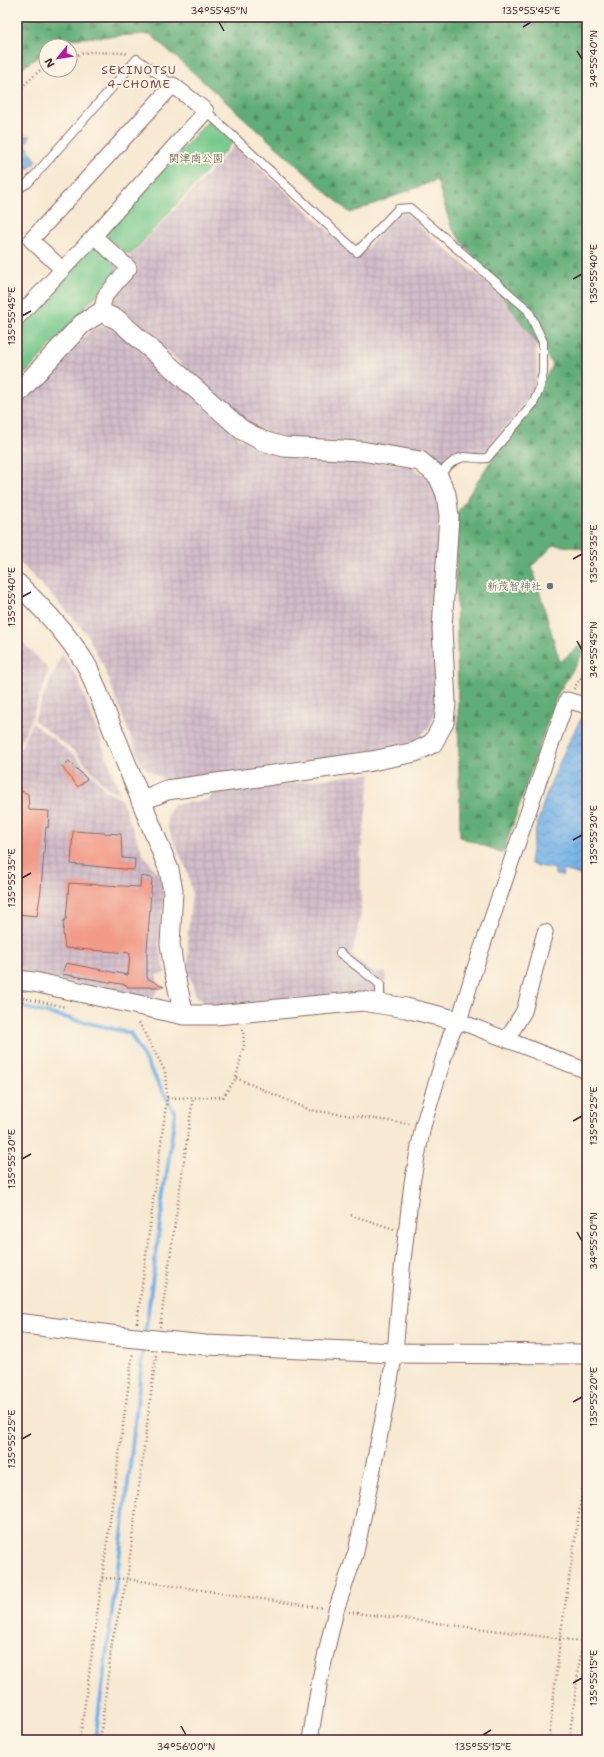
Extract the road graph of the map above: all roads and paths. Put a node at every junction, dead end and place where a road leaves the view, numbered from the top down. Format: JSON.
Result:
{"nodes":[{"id":1,"x":78,"y":54,"type":"edge"},
{"id":2,"x":137,"y":59,"type":"junction"},
{"id":3,"x":38,"y":72,"type":"edge"},
{"id":4,"x":173,"y":85,"type":"junction"},
{"id":5,"x":17,"y":94,"type":"edge"},
{"id":6,"x":206,"y":111,"type":"junction"},
{"id":7,"x":17,"y":189,"type":"edge"},
{"id":8,"x":94,"y":236,"type":"junction"},
{"id":9,"x":62,"y":269,"type":"junction"},
{"id":10,"x":101,"y":312,"type":"junction"},
{"id":11,"x":17,"y":318,"type":"edge"},
{"id":12,"x":17,"y":394,"type":"edge"},
{"id":13,"x":438,"y":476,"type":"junction"},
{"id":14,"x":17,"y":583,"type":"edge"},
{"id":15,"x":587,"y":668,"type":"edge"},
{"id":16,"x":568,"y":700,"type":"junction"},
{"id":17,"x":587,"y":706,"type":"edge"},
{"id":18,"x":141,"y":801,"type":"junction"},
{"id":19,"x":545,"y":932,"type":"dead end"},
{"id":20,"x":340,"y":953,"type":"dead end"},
{"id":21,"x":17,"y":980,"type":"edge"},
{"id":22,"x":380,"y":1004,"type":"junction"},
{"id":23,"x":69,"y":1007,"type":"dead end"},
{"id":24,"x":242,"y":1013,"type":"junction"},
{"id":25,"x":184,"y":1015,"type":"junction"},
{"id":26,"x":131,"y":1020,"type":"dead end"},
{"id":27,"x":17,"y":1021,"type":"edge"},
{"id":28,"x":459,"y":1021,"type":"junction"},
{"id":29,"x":507,"y":1039,"type":"junction"},
{"id":30,"x":587,"y":1071,"type":"edge"},
{"id":31,"x":236,"y":1078,"type":"junction"},
{"id":32,"x":167,"y":1098,"type":"junction"},
{"id":33,"x":193,"y":1098,"type":"junction"},
{"id":34,"x":423,"y":1126,"type":"junction"},
{"id":35,"x":351,"y":1215,"type":"dead end"},
{"id":36,"x":407,"y":1234,"type":"junction"},
{"id":37,"x":17,"y":1322,"type":"edge"},
{"id":38,"x":135,"y":1338,"type":"junction"},
{"id":39,"x":158,"y":1340,"type":"junction"},
{"id":40,"x":395,"y":1353,"type":"junction"},
{"id":41,"x":587,"y":1354,"type":"edge"},
{"id":42,"x":587,"y":1460,"type":"edge"},
{"id":43,"x":102,"y":1578,"type":"junction"},
{"id":44,"x":127,"y":1579,"type":"junction"},
{"id":45,"x":587,"y":1608,"type":"edge"},
{"id":46,"x":336,"y":1610,"type":"junction"},
{"id":47,"x":560,"y":1638,"type":"junction"},
{"id":48,"x":582,"y":1641,"type":"junction"},
{"id":49,"x":587,"y":1642,"type":"edge"},
{"id":50,"x":80,"y":1740,"type":"edge"},
{"id":51,"x":100,"y":1740,"type":"edge"},
{"id":52,"x":310,"y":1740,"type":"edge"},
{"id":53,"x":548,"y":1740,"type":"edge"},
{"id":54,"x":569,"y":1740,"type":"edge"}],
"edges":[{"from":1,"to":2,"type":"path"},
{"from":2,"to":4,"type":"lane"},
{"from":2,"to":7,"type":"lane"},
{"from":3,"to":5,"type":"path"},
{"from":4,"to":6,"type":"street"},
{"from":4,"to":9,"type":"street"},
{"from":6,"to":8,"type":"street"},
{"from":6,"to":13,"type":"lane"},
{"from":8,"to":9,"type":"street"},
{"from":8,"to":10,"type":"street"},
{"from":9,"to":11,"type":"street"},
{"from":10,"to":12,"type":"street"},
{"from":10,"to":13,"type":"street"},
{"from":13,"to":18,"type":"street"},
{"from":14,"to":18,"type":"street"},
{"from":15,"to":16,"type":"path"},
{"from":16,"to":17,"type":"street"},
{"from":16,"to":28,"type":"street"},
{"from":18,"to":25,"type":"street"},
{"from":19,"to":29,"type":"street"},
{"from":20,"to":22,"type":"lane"},
{"from":21,"to":25,"type":"street"},
{"from":22,"to":24,"type":"street"},
{"from":22,"to":28,"type":"street"},
{"from":23,"to":27,"type":"path"},
{"from":24,"to":25,"type":"street"},
{"from":24,"to":31,"type":"path"},
{"from":26,"to":32,"type":"path"},
{"from":28,"to":29,"type":"street"},
{"from":28,"to":34,"type":"street"},
{"from":29,"to":30,"type":"street"},
{"from":31,"to":33,"type":"path"},
{"from":31,"to":34,"type":"path"},
{"from":32,"to":33,"type":"path"},
{"from":32,"to":38,"type":"path"},
{"from":33,"to":39,"type":"path"},
{"from":34,"to":36,"type":"street"},
{"from":35,"to":36,"type":"path"},
{"from":36,"to":40,"type":"street"},
{"from":37,"to":38,"type":"street"},
{"from":38,"to":39,"type":"street"},
{"from":38,"to":43,"type":"path"},
{"from":39,"to":40,"type":"street"},
{"from":39,"to":44,"type":"path"},
{"from":40,"to":41,"type":"street"},
{"from":40,"to":46,"type":"street"},
{"from":42,"to":47,"type":"path"},
{"from":43,"to":44,"type":"path"},
{"from":43,"to":50,"type":"path"},
{"from":44,"to":46,"type":"path"},
{"from":44,"to":51,"type":"path"},
{"from":45,"to":48,"type":"path"},
{"from":46,"to":47,"type":"path"},
{"from":46,"to":52,"type":"street"},
{"from":47,"to":48,"type":"path"},
{"from":47,"to":53,"type":"path"},
{"from":48,"to":49,"type":"path"},
{"from":48,"to":54,"type":"path"}]}
